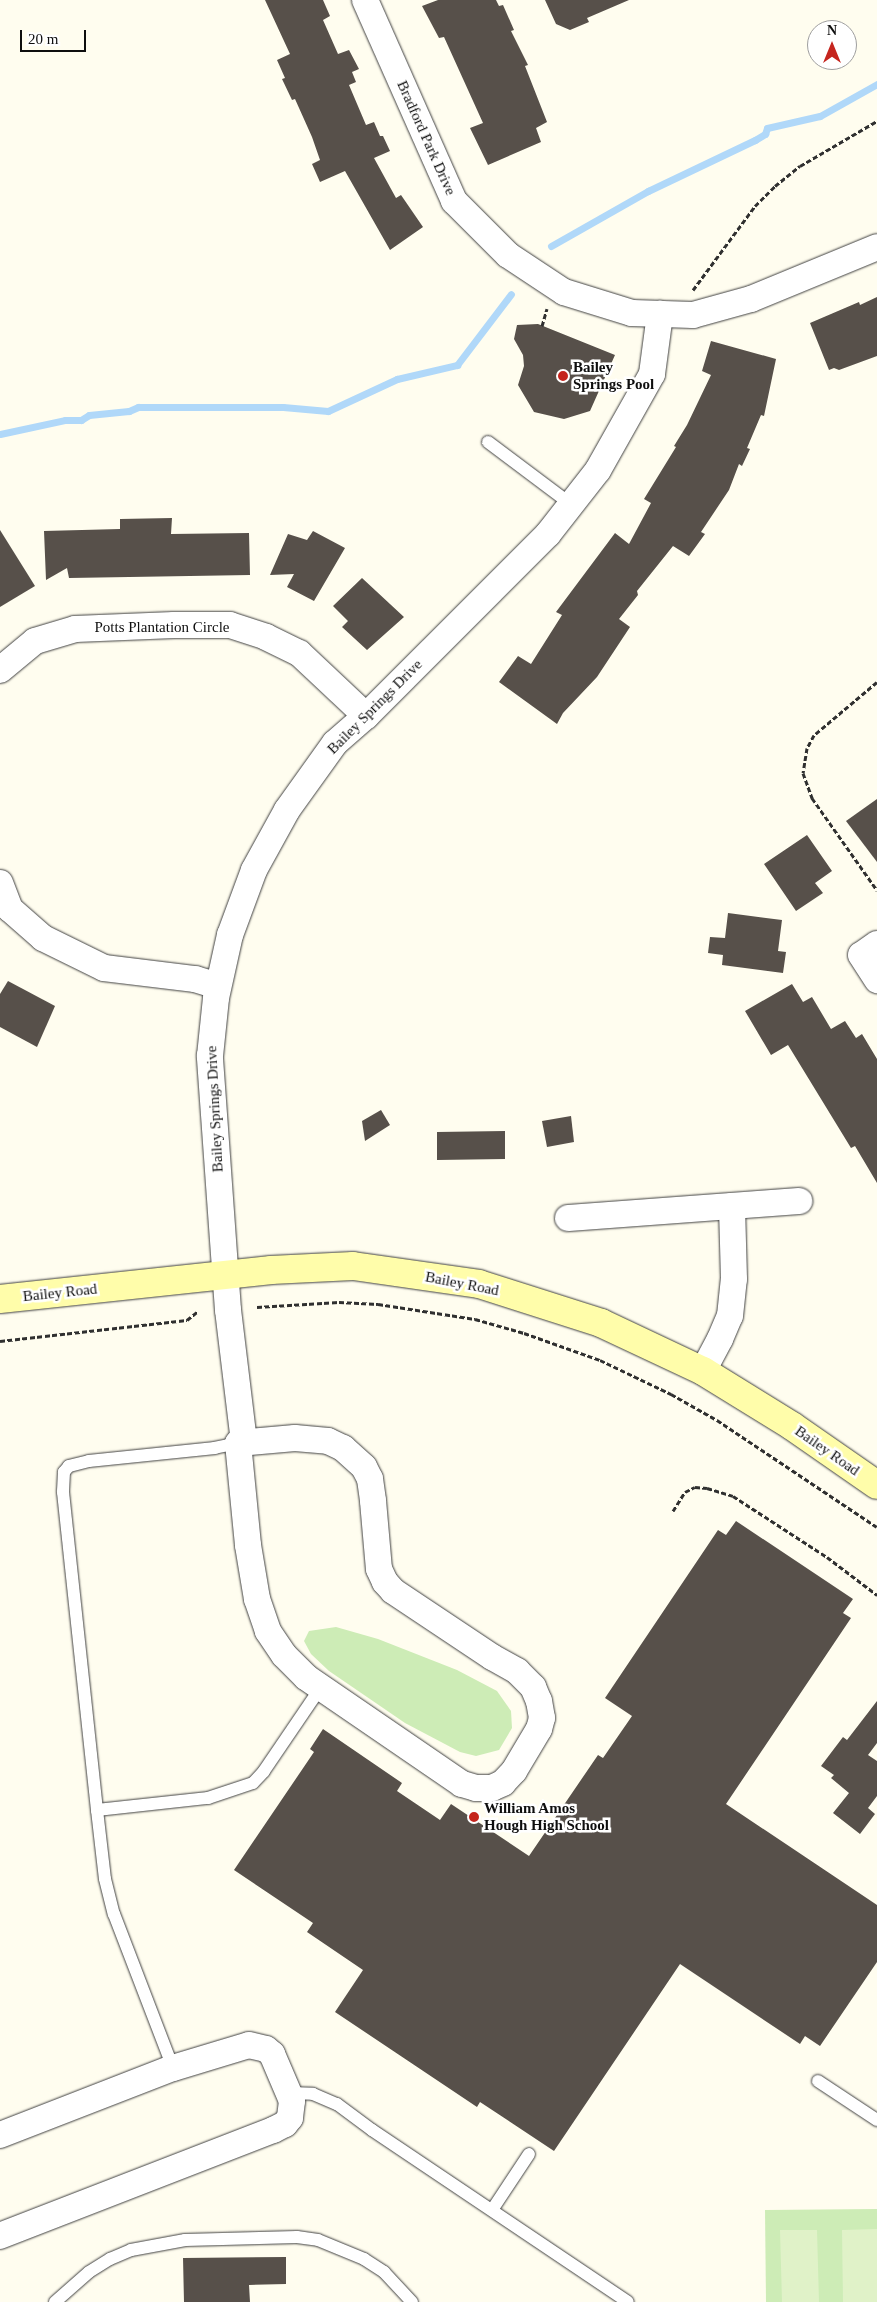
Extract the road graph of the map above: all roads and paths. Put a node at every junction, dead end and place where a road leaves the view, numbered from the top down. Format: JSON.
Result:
{"nodes":[{"id":1,"x":368,"y":1,"type":"edge"},
{"id":2,"x":877,"y":121,"type":"edge"},
{"id":3,"x":877,"y":247,"type":"edge"},
{"id":4,"x":548,"y":306,"type":"dead end"},
{"id":5,"x":660,"y":314,"type":"junction"},
{"id":6,"x":688,"y":315,"type":"junction"},
{"id":7,"x":542,"y":326,"type":"dead end"},
{"id":8,"x":488,"y":442,"type":"dead end"},
{"id":9,"x":572,"y":505,"type":"junction"},
{"id":10,"x":0,"y":670,"type":"edge"},
{"id":11,"x":877,"y":682,"type":"edge"},
{"id":12,"x":366,"y":716,"type":"junction"},
{"id":13,"x":0,"y":883,"type":"edge"},
{"id":14,"x":877,"y":890,"type":"edge"},
{"id":15,"x":869,"y":949,"type":"edge"},
{"id":16,"x":877,"y":980,"type":"edge"},
{"id":17,"x":218,"y":986,"type":"junction"},
{"id":18,"x":799,"y":1201,"type":"dead end"},
{"id":19,"x":732,"y":1206,"type":"junction"},
{"id":20,"x":568,"y":1218,"type":"dead end"},
{"id":21,"x":226,"y":1276,"type":"junction"},
{"id":22,"x":0,"y":1299,"type":"edge"},
{"id":23,"x":258,"y":1307,"type":"dead end"},
{"id":24,"x":197,"y":1312,"type":"dead end"},
{"id":25,"x":0,"y":1341,"type":"edge"},
{"id":26,"x":703,"y":1371,"type":"junction"},
{"id":27,"x":241,"y":1442,"type":"junction"},
{"id":28,"x":877,"y":1485,"type":"edge"},
{"id":29,"x":673,"y":1511,"type":"dead end"},
{"id":30,"x":877,"y":1527,"type":"edge"},
{"id":31,"x":877,"y":1595,"type":"edge"},
{"id":32,"x":321,"y":1687,"type":"junction"},
{"id":33,"x":97,"y":1810,"type":"junction"},
{"id":34,"x":173,"y":2068,"type":"junction"},
{"id":35,"x":818,"y":2081,"type":"dead end"},
{"id":36,"x":289,"y":2093,"type":"junction"},
{"id":37,"x":877,"y":2120,"type":"edge"},
{"id":38,"x":0,"y":2135,"type":"edge"},
{"id":39,"x":530,"y":2154,"type":"dead end"},
{"id":40,"x":492,"y":2210,"type":"junction"},
{"id":41,"x":0,"y":2236,"type":"edge"},
{"id":42,"x":55,"y":2302,"type":"edge"},
{"id":43,"x":412,"y":2302,"type":"edge"},
{"id":44,"x":628,"y":2302,"type":"edge"}],
"edges":[{"from":1,"to":5,"type":"street","name":"Bradford Park Drive"},
{"from":2,"to":6,"type":"path"},
{"from":3,"to":6,"type":"street","name":"Bradford Park Drive"},
{"from":4,"to":7,"type":"path"},
{"from":5,"to":6,"type":"street","name":"Bradford Park Drive"},
{"from":5,"to":9,"type":"street","name":"Bailey Springs Drive"},
{"from":8,"to":9,"type":"lane"},
{"from":9,"to":12,"type":"street","name":"Bailey Springs Drive"},
{"from":10,"to":12,"type":"street","name":"Potts Plantation Circle"},
{"from":11,"to":14,"type":"path"},
{"from":12,"to":17,"type":"street","name":"Bailey Springs Drive"},
{"from":13,"to":17,"type":"street"},
{"from":15,"to":16,"type":"street"},
{"from":17,"to":21,"type":"street","name":"Bailey Springs Drive"},
{"from":18,"to":19,"type":"street"},
{"from":19,"to":20,"type":"street"},
{"from":19,"to":26,"type":"street"},
{"from":21,"to":22,"type":"street","name":"Bailey Road"},
{"from":21,"to":26,"type":"street","name":"Bailey Road"},
{"from":21,"to":27,"type":"street","name":"Bailey Springs Drive"},
{"from":23,"to":30,"type":"path"},
{"from":24,"to":25,"type":"path"},
{"from":26,"to":28,"type":"street","name":"Bailey Road"},
{"from":27,"to":32,"type":"street","name":"Bailey Springs Drive"},
{"from":27,"to":32,"type":"street","name":"Bailey Springs Drive"},
{"from":27,"to":33,"type":"lane"},
{"from":29,"to":31,"type":"path"},
{"from":32,"to":33,"type":"lane"},
{"from":33,"to":34,"type":"lane"},
{"from":34,"to":36,"type":"street"},
{"from":34,"to":38,"type":"street"},
{"from":35,"to":37,"type":"lane"},
{"from":36,"to":40,"type":"lane"},
{"from":36,"to":41,"type":"street"},
{"from":39,"to":40,"type":"lane"},
{"from":40,"to":44,"type":"lane"},
{"from":42,"to":43,"type":"lane"}]}
